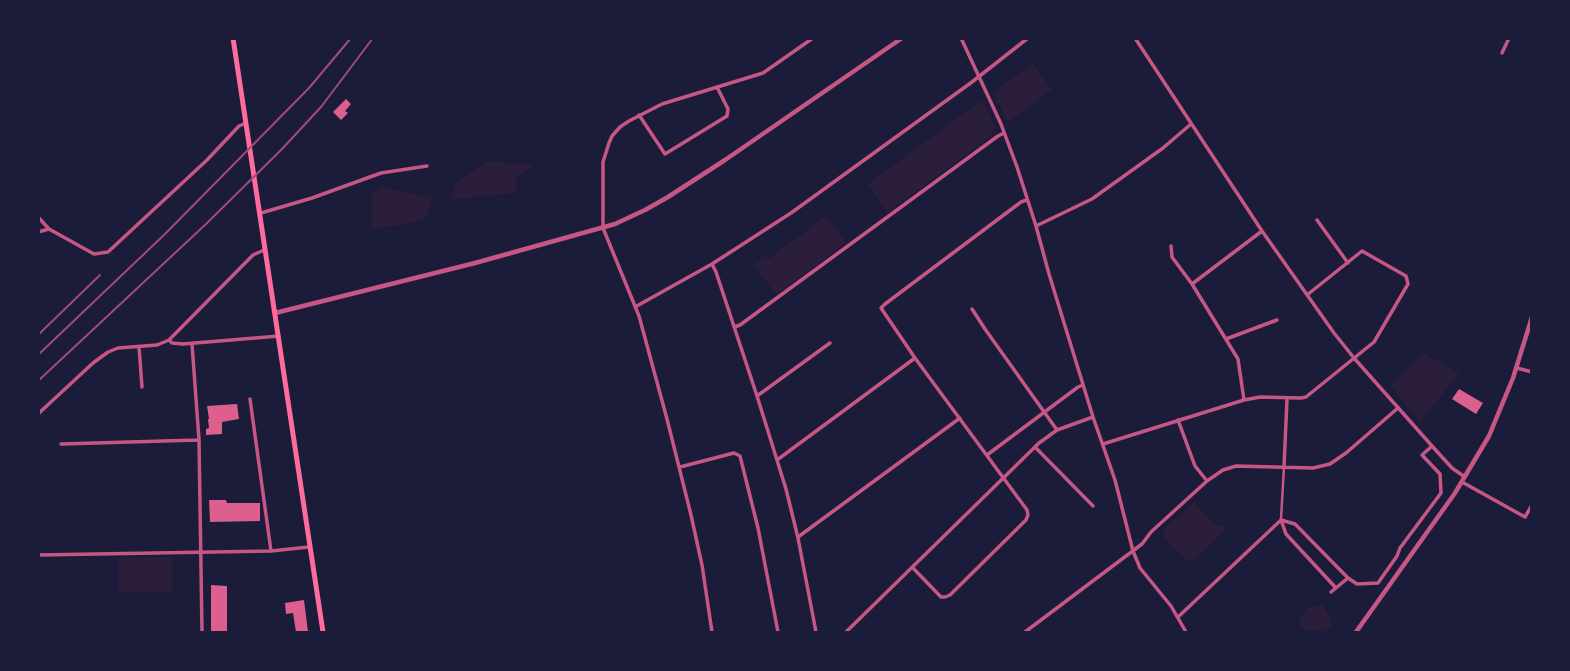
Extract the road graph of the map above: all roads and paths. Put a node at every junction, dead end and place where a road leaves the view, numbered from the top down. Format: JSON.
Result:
{"nodes":[{"id":1,"x":233,"y":38,"type":"edge"},
{"id":2,"x":813,"y":38,"type":"edge"},
{"id":3,"x":902,"y":38,"type":"edge"},
{"id":4,"x":961,"y":38,"type":"edge"},
{"id":5,"x":1028,"y":38,"type":"edge"},
{"id":6,"x":1135,"y":38,"type":"edge"},
{"id":7,"x":1509,"y":38,"type":"edge"},
{"id":8,"x":1502,"y":53,"type":"dead end"},
{"id":9,"x":979,"y":76,"type":"junction"},
{"id":10,"x":717,"y":87,"type":"junction"},
{"id":11,"x":639,"y":115,"type":"junction"},
{"id":12,"x":246,"y":123,"type":"junction"},
{"id":13,"x":1191,"y":124,"type":"junction"},
{"id":14,"x":1004,"y":133,"type":"junction"},
{"id":15,"x":427,"y":166,"type":"dead end"},
{"id":16,"x":1027,"y":200,"type":"junction"},
{"id":17,"x":260,"y":213,"type":"junction"},
{"id":18,"x":38,"y":217,"type":"edge"},
{"id":19,"x":1317,"y":220,"type":"dead end"},
{"id":20,"x":1036,"y":226,"type":"junction"},
{"id":21,"x":603,"y":228,"type":"junction"},
{"id":22,"x":49,"y":229,"type":"junction"},
{"id":23,"x":1262,"y":231,"type":"junction"},
{"id":24,"x":38,"y":232,"type":"edge"},
{"id":25,"x":1171,"y":246,"type":"dead end"},
{"id":26,"x":265,"y":250,"type":"junction"},
{"id":27,"x":1348,"y":262,"type":"junction"},
{"id":28,"x":712,"y":264,"type":"junction"},
{"id":29,"x":1192,"y":284,"type":"junction"},
{"id":30,"x":1307,"y":295,"type":"junction"},
{"id":31,"x":635,"y":307,"type":"junction"},
{"id":32,"x":972,"y":309,"type":"dead end"},
{"id":33,"x":275,"y":313,"type":"junction"},
{"id":34,"x":1531,"y":317,"type":"edge"},
{"id":35,"x":1277,"y":320,"type":"dead end"},
{"id":36,"x":734,"y":327,"type":"junction"},
{"id":37,"x":279,"y":336,"type":"junction"},
{"id":38,"x":1226,"y":338,"type":"junction"},
{"id":39,"x":169,"y":340,"type":"junction"},
{"id":40,"x":830,"y":342,"type":"dead end"},
{"id":41,"x":192,"y":344,"type":"junction"},
{"id":42,"x":139,"y":347,"type":"junction"},
{"id":43,"x":915,"y":358,"type":"junction"},
{"id":44,"x":1354,"y":358,"type":"junction"},
{"id":45,"x":1517,"y":368,"type":"junction"},
{"id":46,"x":1531,"y":372,"type":"edge"},
{"id":47,"x":1083,"y":385,"type":"junction"},
{"id":48,"x":142,"y":387,"type":"dead end"},
{"id":49,"x":757,"y":396,"type":"junction"},
{"id":50,"x":1287,"y":398,"type":"junction"},
{"id":51,"x":250,"y":399,"type":"dead end"},
{"id":52,"x":1244,"y":400,"type":"junction"},
{"id":53,"x":1398,"y":408,"type":"junction"},
{"id":54,"x":1045,"y":411,"type":"junction"},
{"id":55,"x":38,"y":414,"type":"edge"},
{"id":56,"x":1093,"y":417,"type":"junction"},
{"id":57,"x":960,"y":418,"type":"junction"},
{"id":58,"x":1178,"y":420,"type":"junction"},
{"id":59,"x":1057,"y":430,"type":"junction"},
{"id":60,"x":199,"y":440,"type":"junction"},
{"id":61,"x":61,"y":444,"type":"dead end"},
{"id":62,"x":1103,"y":444,"type":"junction"},
{"id":63,"x":1432,"y":446,"type":"junction"},
{"id":64,"x":1035,"y":447,"type":"junction"},
{"id":65,"x":987,"y":455,"type":"junction"},
{"id":66,"x":777,"y":460,"type":"junction"},
{"id":67,"x":1284,"y":467,"type":"junction"},
{"id":68,"x":680,"y":468,"type":"junction"},
{"id":69,"x":1003,"y":477,"type":"junction"},
{"id":70,"x":1463,"y":480,"type":"junction"},
{"id":71,"x":1207,"y":481,"type":"junction"},
{"id":72,"x":1531,"y":505,"type":"edge"},
{"id":73,"x":1093,"y":506,"type":"dead end"},
{"id":74,"x":1281,"y":520,"type":"junction"},
{"id":75,"x":798,"y":538,"type":"junction"},
{"id":76,"x":311,"y":547,"type":"junction"},
{"id":77,"x":271,"y":551,"type":"junction"},
{"id":78,"x":1133,"y":551,"type":"junction"},
{"id":79,"x":201,"y":552,"type":"junction"},
{"id":80,"x":38,"y":555,"type":"edge"},
{"id":81,"x":913,"y":568,"type":"junction"},
{"id":82,"x":1348,"y":578,"type":"junction"},
{"id":83,"x":1336,"y":588,"type":"junction"},
{"id":84,"x":1331,"y":593,"type":"dead end"},
{"id":85,"x":1178,"y":617,"type":"junction"},
{"id":86,"x":202,"y":632,"type":"edge"},
{"id":87,"x":323,"y":632,"type":"edge"},
{"id":88,"x":712,"y":632,"type":"edge"},
{"id":89,"x":778,"y":632,"type":"edge"},
{"id":90,"x":816,"y":632,"type":"edge"},
{"id":91,"x":846,"y":632,"type":"edge"},
{"id":92,"x":1027,"y":632,"type":"edge"},
{"id":93,"x":1186,"y":632,"type":"edge"},
{"id":94,"x":1356,"y":632,"type":"edge"}],
"edges":[{"from":1,"to":12,"type":"main road"},
{"from":2,"to":10,"type":"street"},
{"from":3,"to":21,"type":"street"},
{"from":4,"to":9,"type":"street"},
{"from":5,"to":9,"type":"street"},
{"from":6,"to":13,"type":"street"},
{"from":7,"to":8,"type":"street"},
{"from":9,"to":14,"type":"street"},
{"from":9,"to":28,"type":"street"},
{"from":10,"to":11,"type":"street"},
{"from":10,"to":11,"type":"street"},
{"from":11,"to":21,"type":"street"},
{"from":12,"to":17,"type":"main road"},
{"from":12,"to":22,"type":"street"},
{"from":13,"to":20,"type":"street"},
{"from":13,"to":23,"type":"street"},
{"from":14,"to":16,"type":"street"},
{"from":14,"to":36,"type":"street"},
{"from":15,"to":17,"type":"street"},
{"from":16,"to":20,"type":"street"},
{"from":16,"to":43,"type":"street"},
{"from":17,"to":26,"type":"main road"},
{"from":18,"to":22,"type":"street"},
{"from":19,"to":27,"type":"street"},
{"from":20,"to":47,"type":"street"},
{"from":21,"to":31,"type":"street"},
{"from":21,"to":33,"type":"street"},
{"from":22,"to":24,"type":"street"},
{"from":23,"to":29,"type":"street"},
{"from":23,"to":30,"type":"street"},
{"from":25,"to":29,"type":"street"},
{"from":26,"to":33,"type":"main road"},
{"from":26,"to":39,"type":"street"},
{"from":27,"to":30,"type":"street"},
{"from":27,"to":44,"type":"street"},
{"from":28,"to":31,"type":"street"},
{"from":28,"to":36,"type":"street"},
{"from":29,"to":38,"type":"street"},
{"from":30,"to":44,"type":"street"},
{"from":31,"to":68,"type":"street"},
{"from":32,"to":54,"type":"street"},
{"from":33,"to":37,"type":"main road"},
{"from":34,"to":45,"type":"street"},
{"from":35,"to":38,"type":"street"},
{"from":36,"to":49,"type":"street"},
{"from":37,"to":41,"type":"street"},
{"from":37,"to":76,"type":"main road"},
{"from":38,"to":52,"type":"street"},
{"from":39,"to":41,"type":"street"},
{"from":39,"to":42,"type":"street"},
{"from":40,"to":49,"type":"street"},
{"from":41,"to":60,"type":"street"},
{"from":42,"to":48,"type":"street"},
{"from":42,"to":55,"type":"street"},
{"from":43,"to":57,"type":"street"},
{"from":43,"to":66,"type":"street"},
{"from":44,"to":50,"type":"street"},
{"from":44,"to":53,"type":"street"},
{"from":45,"to":46,"type":"street"},
{"from":45,"to":70,"type":"street"},
{"from":47,"to":54,"type":"street"},
{"from":47,"to":56,"type":"street"},
{"from":49,"to":66,"type":"street"},
{"from":50,"to":52,"type":"street"},
{"from":50,"to":67,"type":"street"},
{"from":51,"to":77,"type":"street"},
{"from":52,"to":58,"type":"street"},
{"from":53,"to":63,"type":"street"},
{"from":53,"to":67,"type":"street"},
{"from":54,"to":59,"type":"street"},
{"from":54,"to":65,"type":"street"},
{"from":56,"to":59,"type":"street"},
{"from":56,"to":62,"type":"street"},
{"from":57,"to":65,"type":"street"},
{"from":57,"to":75,"type":"street"},
{"from":58,"to":62,"type":"street"},
{"from":58,"to":71,"type":"street"},
{"from":59,"to":64,"type":"street"},
{"from":60,"to":61,"type":"street"},
{"from":60,"to":79,"type":"street"},
{"from":62,"to":78,"type":"street"},
{"from":63,"to":70,"type":"street"},
{"from":63,"to":82,"type":"street"},
{"from":64,"to":69,"type":"street"},
{"from":64,"to":73,"type":"street"},
{"from":65,"to":69,"type":"street"},
{"from":66,"to":75,"type":"street"},
{"from":67,"to":71,"type":"street"},
{"from":67,"to":74,"type":"street"},
{"from":68,"to":88,"type":"street"},
{"from":68,"to":89,"type":"street"},
{"from":69,"to":81,"type":"street"},
{"from":69,"to":81,"type":"street"},
{"from":70,"to":72,"type":"street"},
{"from":70,"to":94,"type":"street"},
{"from":71,"to":78,"type":"street"},
{"from":74,"to":82,"type":"street"},
{"from":74,"to":83,"type":"street"},
{"from":74,"to":85,"type":"street"},
{"from":75,"to":90,"type":"street"},
{"from":76,"to":77,"type":"street"},
{"from":76,"to":87,"type":"main road"},
{"from":77,"to":79,"type":"street"},
{"from":78,"to":85,"type":"street"},
{"from":78,"to":92,"type":"street"},
{"from":79,"to":80,"type":"street"},
{"from":79,"to":86,"type":"street"},
{"from":81,"to":91,"type":"street"},
{"from":82,"to":83,"type":"street"},
{"from":83,"to":84,"type":"street"},
{"from":85,"to":93,"type":"street"}]}
